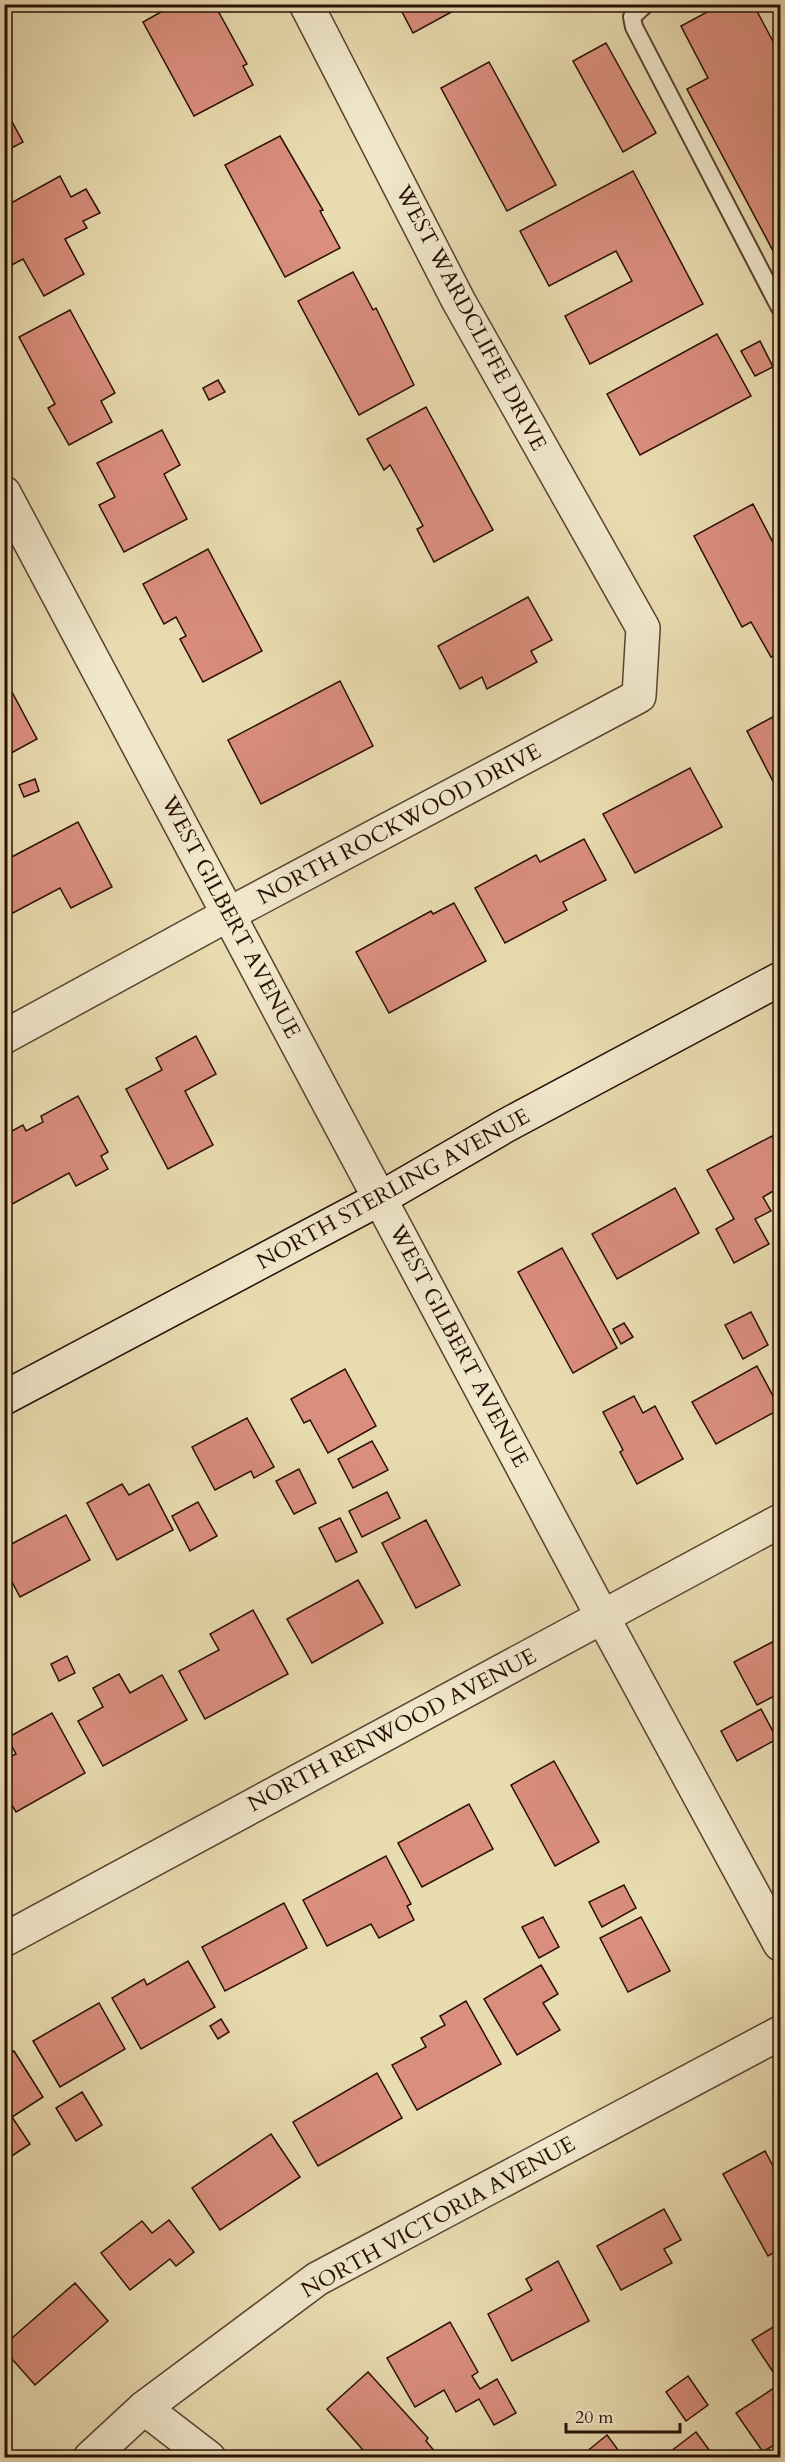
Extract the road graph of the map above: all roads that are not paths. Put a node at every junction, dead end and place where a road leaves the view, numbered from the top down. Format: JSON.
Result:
{"nodes":[{"id":1,"x":306,"y":4,"type":"edge"},
{"id":2,"x":646,"y":4,"type":"edge"},
{"id":3,"x":780,"y":308,"type":"edge"},
{"id":4,"x":4,"y":493,"type":"edge"},
{"id":5,"x":642,"y":628,"type":"joint"},
{"id":6,"x":229,"y":914,"type":"junction"},
{"id":7,"x":780,"y":979,"type":"edge"},
{"id":8,"x":4,"y":1037,"type":"edge"},
{"id":9,"x":381,"y":1198,"type":"junction"},
{"id":10,"x":4,"y":1398,"type":"edge"},
{"id":11,"x":780,"y":1521,"type":"edge"},
{"id":12,"x":602,"y":1616,"type":"junction"},
{"id":13,"x":4,"y":1940,"type":"edge"},
{"id":14,"x":780,"y":1944,"type":"edge"},
{"id":15,"x":780,"y":2033,"type":"edge"},
{"id":16,"x":144,"y":2408,"type":"junction"},
{"id":17,"x":90,"y":2457,"type":"edge"},
{"id":18,"x":209,"y":2457,"type":"edge"}],
"edges":[{"from":1,"to":5,"type":"street","name":"WEST WARDCLIFFE DRIVE"},
{"from":2,"to":3,"type":"lane"},
{"from":4,"to":6,"type":"street","name":"WEST GILBERT AVENUE"},
{"from":5,"to":6,"type":"street","name":"NORTH ROCKWOOD DRIVE"},
{"from":6,"to":8,"type":"street","name":"NORTH ROCKWOOD DRIVE"},
{"from":6,"to":9,"type":"street","name":"WEST GILBERT AVENUE"},
{"from":7,"to":9,"type":"street","name":"NORTH STERLING AVENUE"},
{"from":9,"to":10,"type":"street","name":"NORTH STERLING AVENUE"},
{"from":9,"to":12,"type":"street","name":"WEST GILBERT AVENUE"},
{"from":11,"to":12,"type":"street","name":"NORTH RENWOOD AVENUE"},
{"from":12,"to":13,"type":"street","name":"NORTH RENWOOD AVENUE"},
{"from":12,"to":14,"type":"street","name":"WEST GILBERT AVENUE"},
{"from":15,"to":16,"type":"street","name":"NORTH VICTORIA AVENUE"},
{"from":16,"to":17,"type":"street","name":"NORTH VICTORIA AVENUE"},
{"from":16,"to":18,"type":"street"}]}
